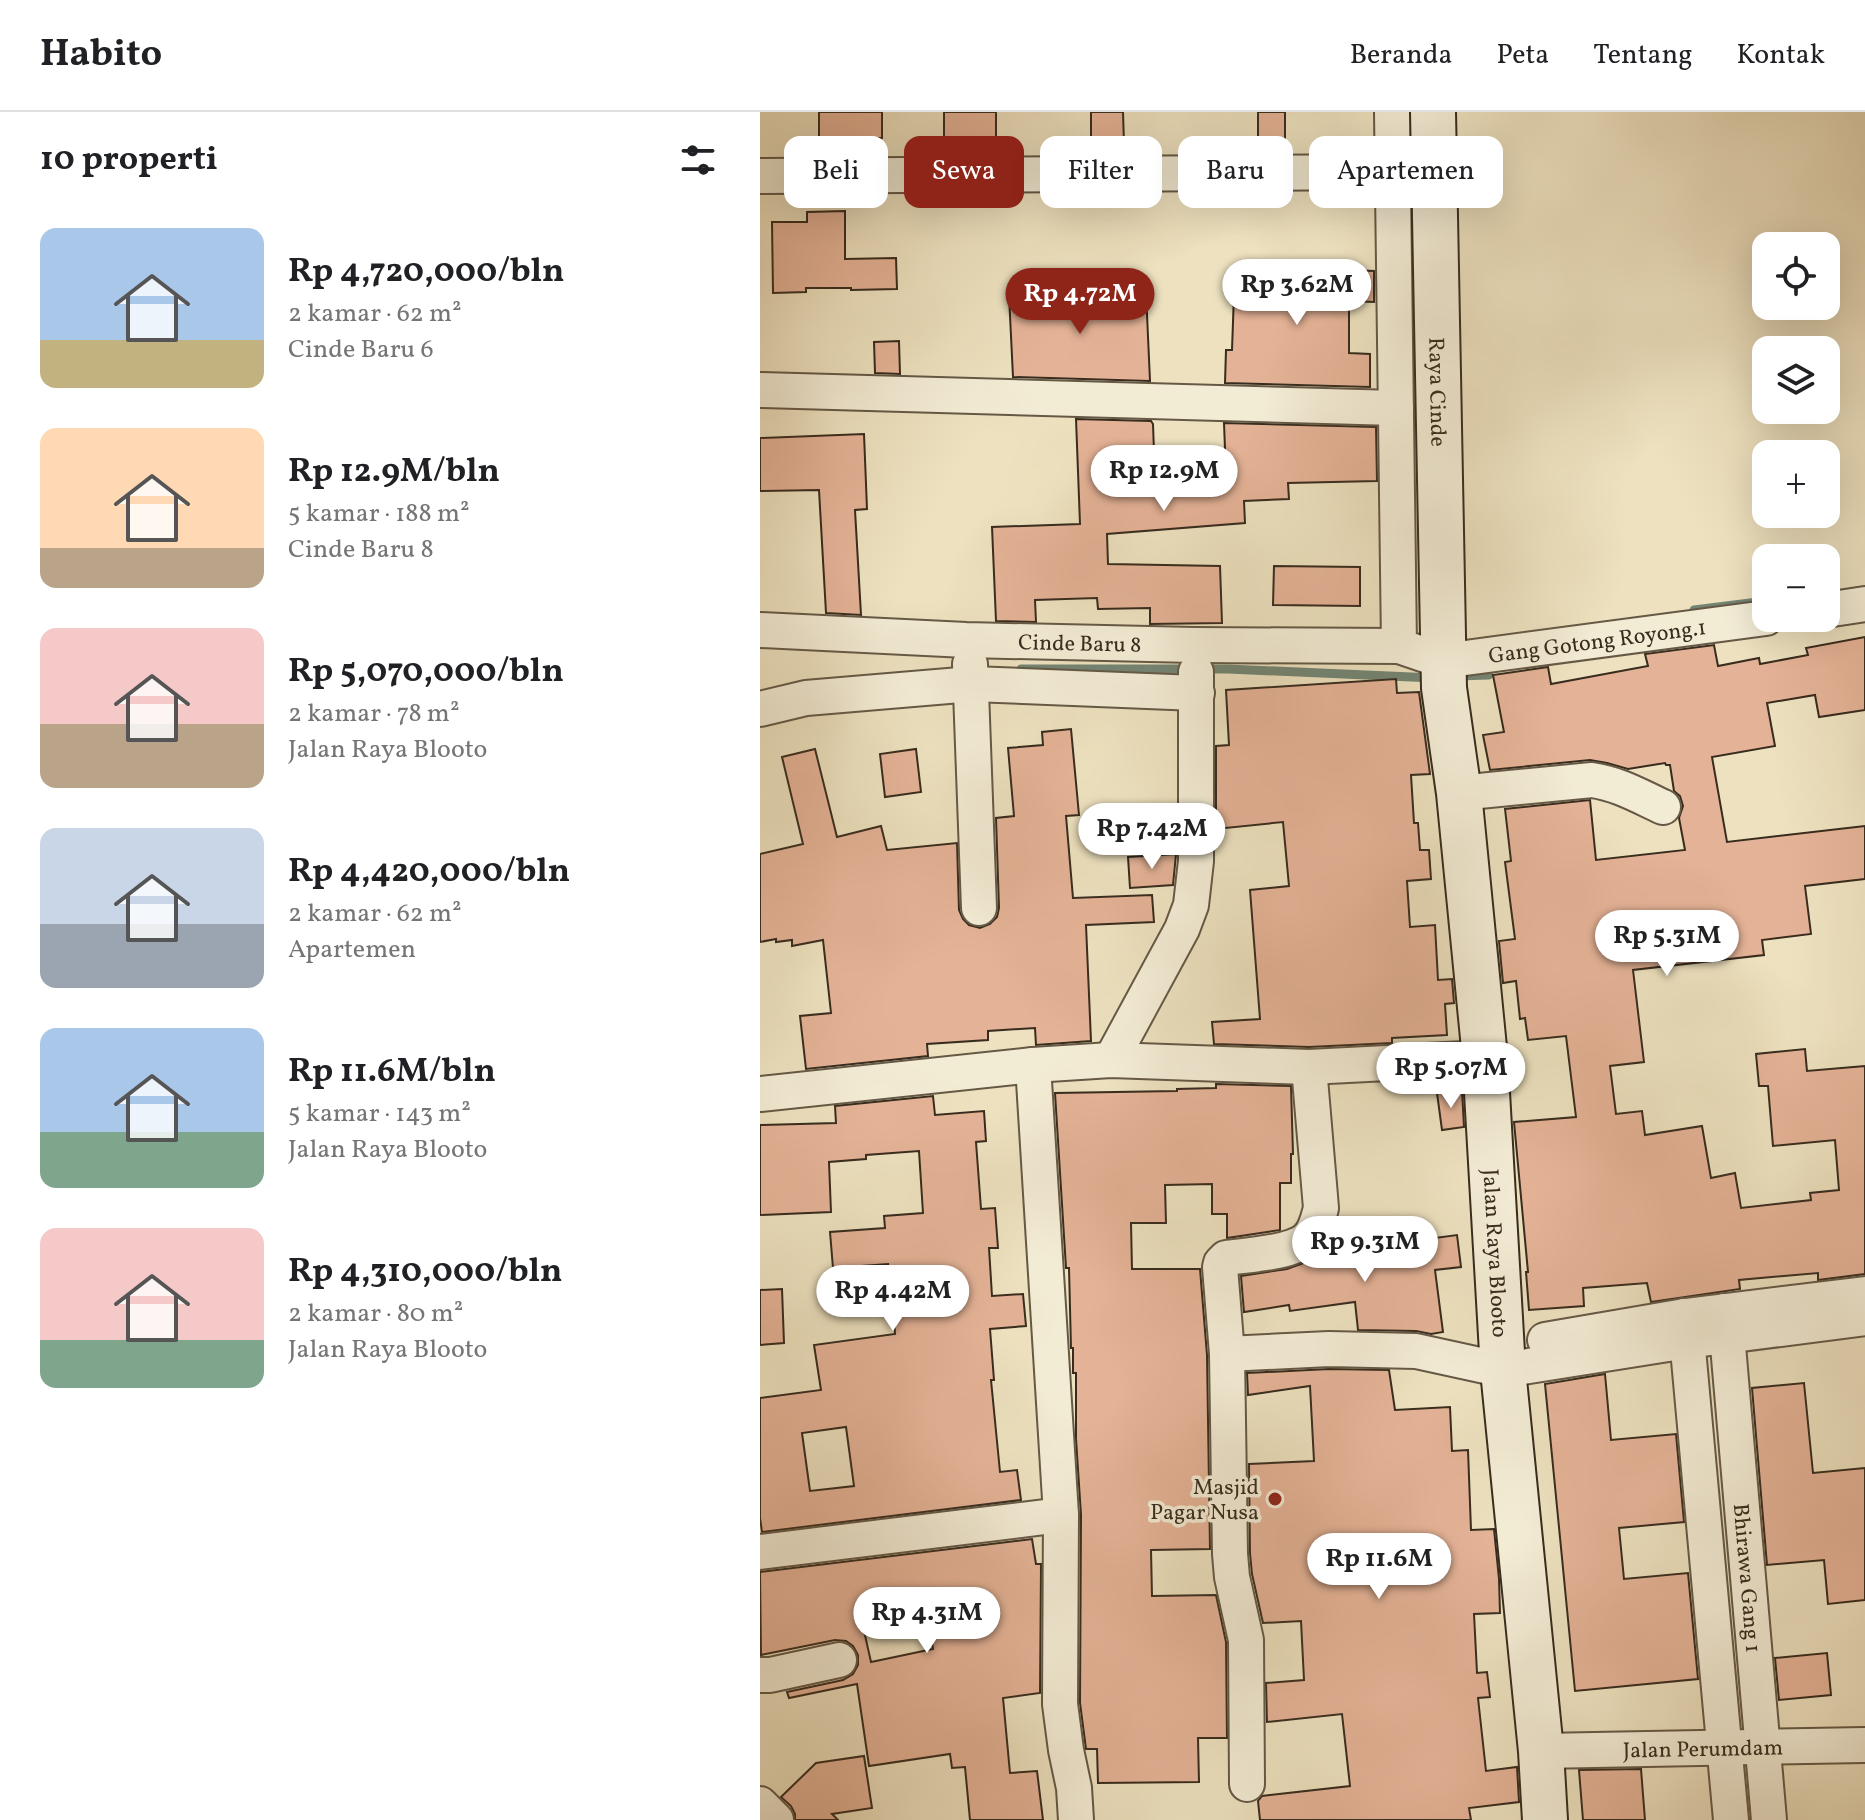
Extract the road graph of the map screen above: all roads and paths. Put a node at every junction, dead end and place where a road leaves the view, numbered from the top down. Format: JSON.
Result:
{"nodes":[{"id":1,"x":1392,"y":112,"type":"edge"},
{"id":2,"x":1433,"y":112,"type":"edge"},
{"id":3,"x":1392,"y":136,"type":"edge"},
{"id":4,"x":1309,"y":173,"type":"edge"},
{"id":5,"x":760,"y":176,"type":"edge"},
{"id":6,"x":1393,"y":208,"type":"edge"},
{"id":7,"x":760,"y":390,"type":"edge"},
{"id":8,"x":1396,"y":408,"type":"junction"},
{"id":9,"x":1865,"y":604,"type":"edge"},
{"id":10,"x":1840,"y":608,"type":"edge"},
{"id":11,"x":1752,"y":620,"type":"edge"},
{"id":12,"x":760,"y":630,"type":"edge"},
{"id":13,"x":1429,"y":662,"type":"junction"},
{"id":14,"x":970,"y":664,"type":"junction"},
{"id":15,"x":1195,"y":670,"type":"junction"},
{"id":16,"x":763,"y":708,"type":"edge"},
{"id":17,"x":1459,"y":793,"type":"junction"},
{"id":18,"x":1663,"y":807,"type":"dead end"},
{"id":19,"x":979,"y":908,"type":"dead end"},
{"id":20,"x":1485,"y":1058,"type":"junction"},
{"id":21,"x":1111,"y":1060,"type":"junction"},
{"id":22,"x":1033,"y":1065,"type":"junction"},
{"id":23,"x":1309,"y":1067,"type":"junction"},
{"id":24,"x":760,"y":1094,"type":"edge"},
{"id":25,"x":1865,"y":1294,"type":"edge"},
{"id":26,"x":1865,"y":1318,"type":"edge"},
{"id":27,"x":1726,"y":1324,"type":"junction"},
{"id":28,"x":1686,"y":1328,"type":"junction"},
{"id":29,"x":1227,"y":1354,"type":"junction"},
{"id":30,"x":1502,"y":1358,"type":"junction"},
{"id":31,"x":1061,"y":1515,"type":"junction"},
{"id":32,"x":760,"y":1552,"type":"edge"},
{"id":33,"x":839,"y":1660,"type":"dead end"},
{"id":34,"x":760,"y":1675,"type":"edge"},
{"id":35,"x":1865,"y":1745,"type":"edge"},
{"id":36,"x":1763,"y":1747,"type":"junction"},
{"id":37,"x":1725,"y":1748,"type":"junction"},
{"id":38,"x":1541,"y":1751,"type":"junction"},
{"id":39,"x":1247,"y":1784,"type":"dead end"},
{"id":40,"x":760,"y":1804,"type":"edge"},
{"id":41,"x":776,"y":1820,"type":"edge"},
{"id":42,"x":1076,"y":1820,"type":"edge"},
{"id":43,"x":1545,"y":1820,"type":"edge"},
{"id":44,"x":1731,"y":1820,"type":"edge"},
{"id":45,"x":1769,"y":1820,"type":"edge"}],
"edges":[{"from":1,"to":3,"type":"street","name":"Raya Cinde"},
{"from":2,"to":13,"type":"street","name":"Raya Cinde"},
{"from":4,"to":5,"type":"street"},
{"from":6,"to":8,"type":"street","name":"Raya Cinde"},
{"from":7,"to":8,"type":"street"},
{"from":8,"to":13,"type":"street","name":"Raya Cinde"},
{"from":9,"to":10,"type":"street"},
{"from":11,"to":13,"type":"street","name":"Gang Gotong Royong.1"},
{"from":12,"to":14,"type":"street","name":"Cinde Baru 8"},
{"from":13,"to":15,"type":"street","name":"Cinde Baru 8"},
{"from":13,"to":17,"type":"street","name":"Jalan Raya Blooto"},
{"from":14,"to":15,"type":"street","name":"Cinde Baru 8"},
{"from":14,"to":15,"type":"street"},
{"from":14,"to":16,"type":"street"},
{"from":14,"to":19,"type":"street"},
{"from":15,"to":21,"type":"street"},
{"from":17,"to":18,"type":"street"},
{"from":17,"to":20,"type":"street","name":"Jalan Raya Blooto"},
{"from":20,"to":23,"type":"street"},
{"from":20,"to":30,"type":"street","name":"Jalan Raya Blooto"},
{"from":21,"to":22,"type":"street"},
{"from":21,"to":23,"type":"street"},
{"from":22,"to":24,"type":"street"},
{"from":22,"to":31,"type":"street"},
{"from":23,"to":29,"type":"street"},
{"from":25,"to":27,"type":"street"},
{"from":26,"to":27,"type":"street"},
{"from":27,"to":28,"type":"street"},
{"from":27,"to":36,"type":"street","name":"Bhirawa Gang 1"},
{"from":28,"to":30,"type":"street"},
{"from":28,"to":37,"type":"street","name":"Bhirawa Gang 1"},
{"from":29,"to":30,"type":"street"},
{"from":29,"to":39,"type":"street"},
{"from":30,"to":38,"type":"street","name":"Jalan Raya Blooto"},
{"from":31,"to":32,"type":"street"},
{"from":31,"to":42,"type":"street"},
{"from":33,"to":34,"type":"street"},
{"from":35,"to":36,"type":"street","name":"Jalan Perumdam"},
{"from":36,"to":37,"type":"street","name":"Jalan Perumdam"},
{"from":36,"to":45,"type":"street","name":"Bhirawa Gang 1"},
{"from":37,"to":38,"type":"street","name":"Jalan Perumdam"},
{"from":37,"to":44,"type":"street","name":"Bhirawa Gang 1"},
{"from":38,"to":43,"type":"street","name":"Jalan Raya Blooto"},
{"from":40,"to":41,"type":"street"}]}
